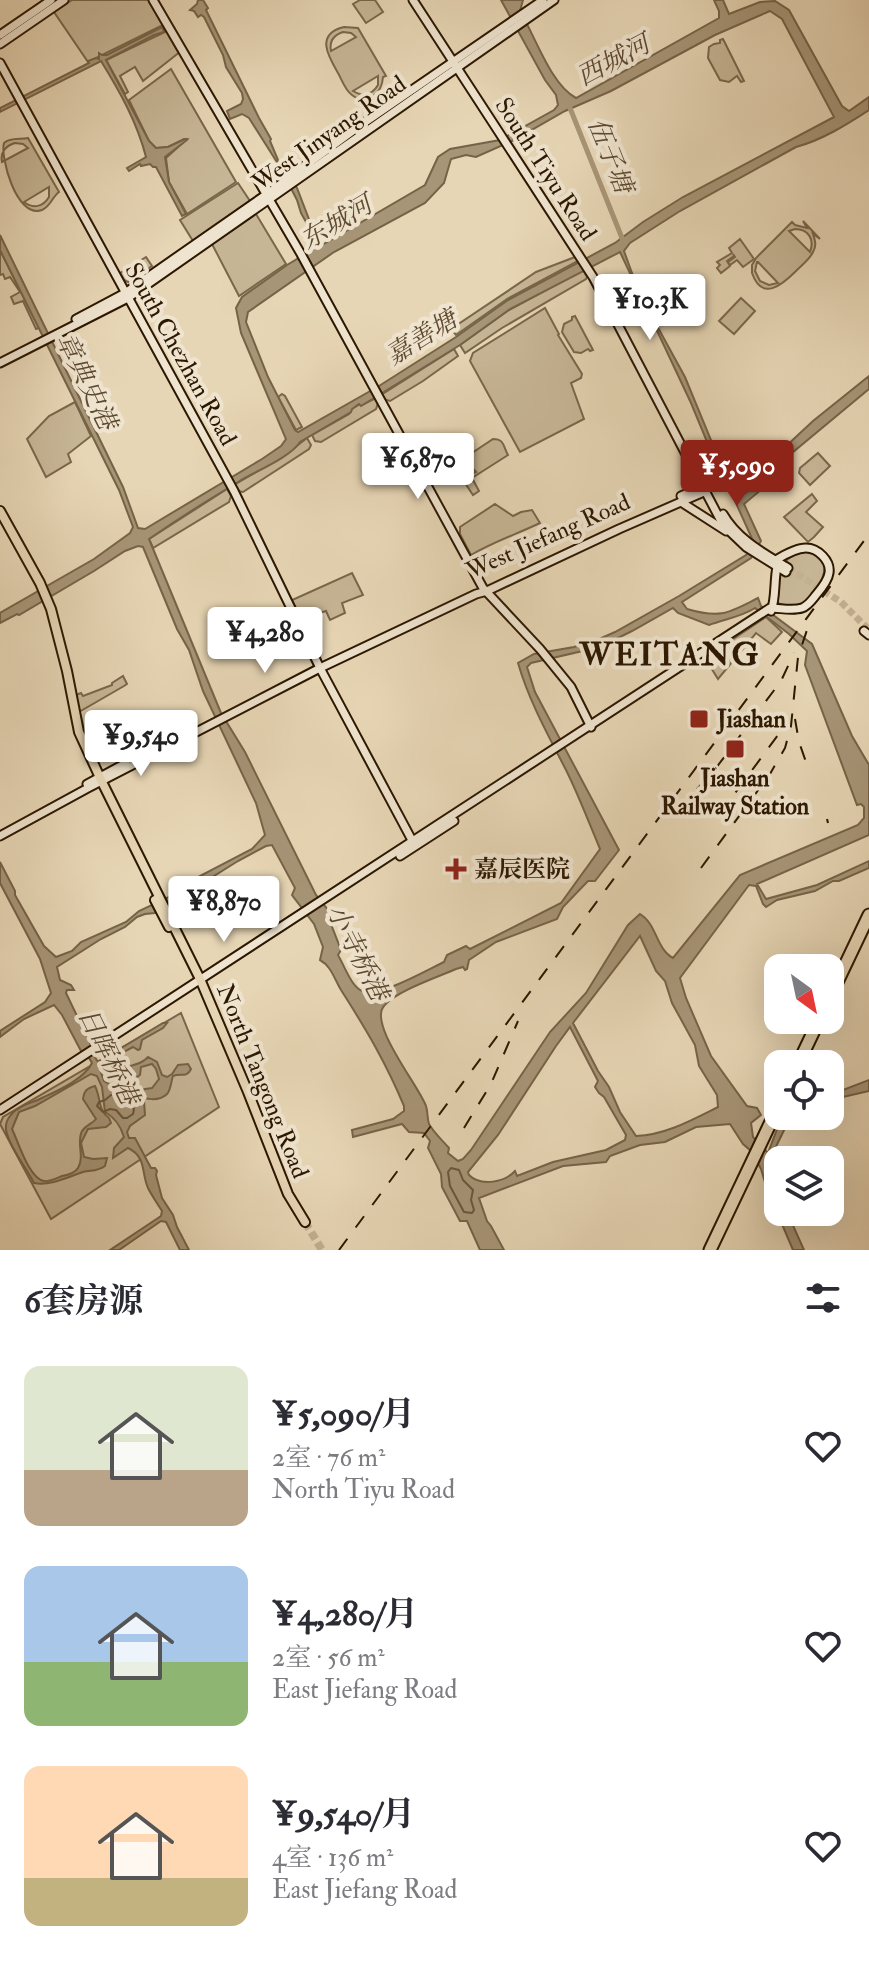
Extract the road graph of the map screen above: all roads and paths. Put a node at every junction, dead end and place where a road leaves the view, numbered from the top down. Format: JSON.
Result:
{"nodes":[{"id":1,"x":51,"y":0,"type":"edge"},
{"id":2,"x":64,"y":0,"type":"edge"},
{"id":3,"x":153,"y":0,"type":"edge"},
{"id":4,"x":416,"y":0,"type":"edge"},
{"id":5,"x":543,"y":0,"type":"edge"},
{"id":6,"x":554,"y":0,"type":"edge"},
{"id":7,"x":534,"y":10,"type":"junction"},
{"id":8,"x":0,"y":35,"type":"edge"},
{"id":9,"x":0,"y":44,"type":"edge"},
{"id":10,"x":0,"y":63,"type":"edge"},
{"id":11,"x":457,"y":64,"type":"junction"},
{"id":12,"x":268,"y":197,"type":"junction"},
{"id":13,"x":127,"y":296,"type":"junction"},
{"id":14,"x":0,"y":361,"type":"edge"},
{"id":15,"x":706,"y":488,"type":"junction"},
{"id":16,"x":681,"y":502,"type":"junction"},
{"id":17,"x":0,"y":511,"type":"edge"},
{"id":18,"x":0,"y":521,"type":"edge"},
{"id":19,"x":733,"y":536,"type":"junction"},
{"id":20,"x":747,"y":545,"type":"junction"},
{"id":21,"x":777,"y":563,"type":"junction"},
{"id":22,"x":787,"y":570,"type":"tunnel mouth"},
{"id":23,"x":38,"y":584,"type":"junction"},
{"id":24,"x":485,"y":589,"type":"junction"},
{"id":25,"x":772,"y":609,"type":"junction"},
{"id":26,"x":320,"y":666,"type":"junction"},
{"id":27,"x":592,"y":728,"type":"junction"},
{"id":28,"x":98,"y":781,"type":"junction"},
{"id":29,"x":0,"y":834,"type":"edge"},
{"id":30,"x":414,"y":844,"type":"junction"},
{"id":31,"x":869,"y":915,"type":"edge"},
{"id":32,"x":869,"y":927,"type":"edge"},
{"id":33,"x":844,"y":968,"type":"edge"},
{"id":34,"x":844,"y":978,"type":"edge"},
{"id":35,"x":198,"y":982,"type":"junction"},
{"id":36,"x":0,"y":1112,"type":"edge"},
{"id":37,"x":768,"y":1130,"type":"edge"},
{"id":38,"x":772,"y":1130,"type":"edge"},
{"id":39,"x":733,"y":1208,"type":"junction"},
{"id":40,"x":303,"y":1223,"type":"tunnel mouth"},
{"id":41,"x":713,"y":1250,"type":"edge"}],
"edges":[{"from":1,"to":8,"type":"street"},
{"from":2,"to":9,"type":"street"},
{"from":3,"to":12,"type":"street"},
{"from":4,"to":11,"type":"street","name":"South Tiyu Road"},
{"from":5,"to":7,"type":"street","name":"West Jinyang Road"},
{"from":6,"to":7,"type":"street","name":"West Jinyang Road"},
{"from":7,"to":11,"type":"street","name":"West Jinyang Road"},
{"from":10,"to":13,"type":"street","name":"South Chezhan Road"},
{"from":11,"to":12,"type":"street","name":"West Jinyang Road"},
{"from":11,"to":15,"type":"street","name":"South Tiyu Road"},
{"from":12,"to":13,"type":"street","name":"West Jinyang Road"},
{"from":12,"to":24,"type":"street"},
{"from":13,"to":14,"type":"street","name":"West Jinyang Road"},
{"from":13,"to":26,"type":"street","name":"South Chezhan Road"},
{"from":15,"to":16,"type":"street","name":"West Jiefang Road"},
{"from":15,"to":19,"type":"street"},
{"from":15,"to":20,"type":"street"},
{"from":15,"to":24,"type":"street","name":"West Jiefang Road"},
{"from":16,"to":19,"type":"street"},
{"from":16,"to":24,"type":"street","name":"West Jiefang Road"},
{"from":17,"to":23,"type":"main road"},
{"from":18,"to":23,"type":"main road"},
{"from":19,"to":20,"type":"street"},
{"from":20,"to":21,"type":"street"},
{"from":21,"to":22,"type":"street"},
{"from":21,"to":25,"type":"street"},
{"from":21,"to":25,"type":"street"},
{"from":23,"to":28,"type":"main road","name":"North Tangong Road"},
{"from":24,"to":26,"type":"street","name":"West Jiefang Road"},
{"from":24,"to":27,"type":"street"},
{"from":25,"to":27,"type":"street"},
{"from":26,"to":28,"type":"street","name":"West Jiefang Road"},
{"from":26,"to":30,"type":"street","name":"South Chezhan Road"},
{"from":27,"to":30,"type":"street"},
{"from":28,"to":29,"type":"street","name":"West Jiefang Road"},
{"from":28,"to":35,"type":"main road","name":"North Tangong Road"},
{"from":30,"to":35,"type":"street"},
{"from":31,"to":33,"type":"highway"},
{"from":32,"to":34,"type":"highway"},
{"from":35,"to":36,"type":"street"},
{"from":35,"to":40,"type":"main road","name":"North Tangong Road"},
{"from":37,"to":39,"type":"highway"},
{"from":38,"to":39,"type":"highway"},
{"from":39,"to":41,"type":"highway"}]}
